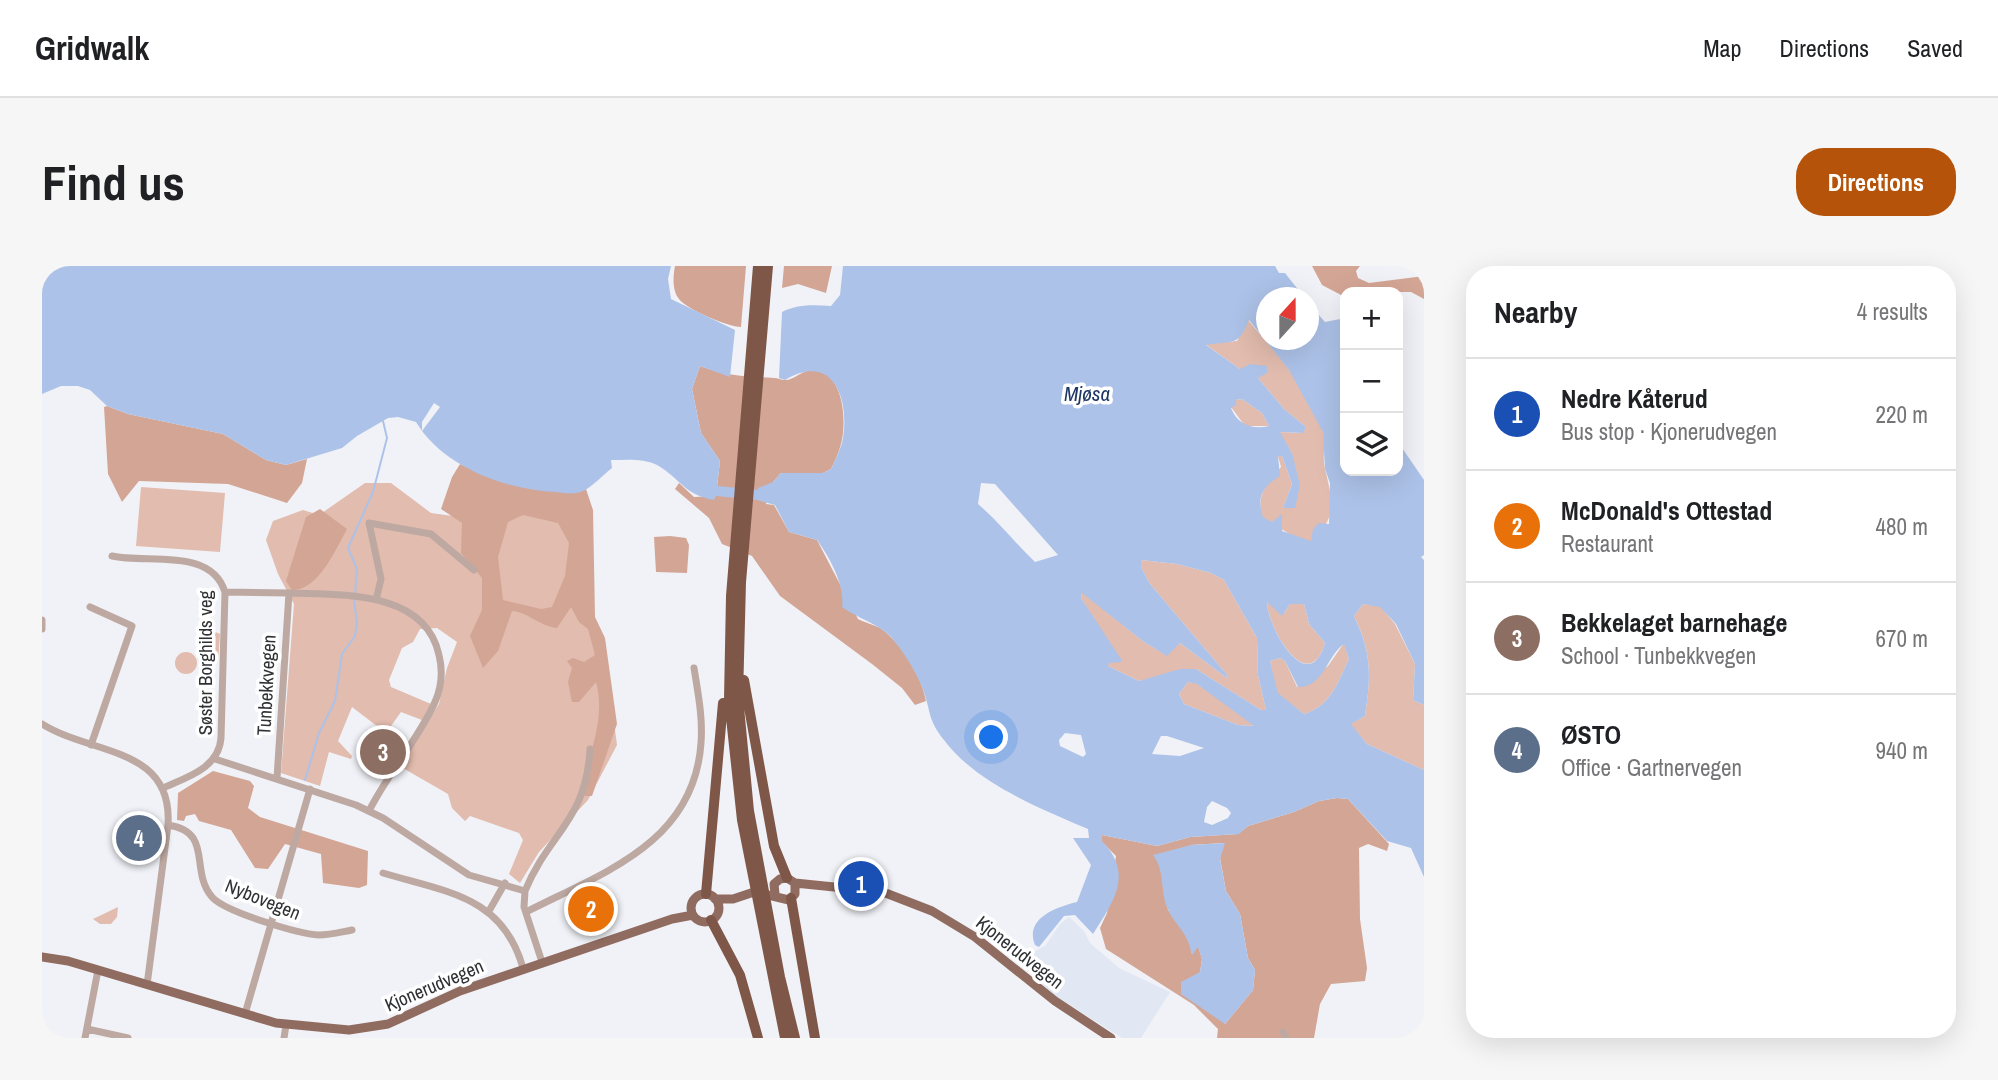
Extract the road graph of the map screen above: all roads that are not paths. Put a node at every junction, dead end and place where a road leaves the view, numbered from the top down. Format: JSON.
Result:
{"nodes":[{"id":1,"x":758,"y":266,"type":"edge"},
{"id":2,"x":768,"y":266,"type":"edge"},
{"id":3,"x":746,"y":478,"type":"junction"},
{"id":4,"x":112,"y":556,"type":"dead end"},
{"id":5,"x":474,"y":570,"type":"dead end"},
{"id":6,"x":225,"y":592,"type":"junction"},
{"id":7,"x":289,"y":593,"type":"junction"},
{"id":8,"x":376,"y":600,"type":"junction"},
{"id":9,"x":90,"y":607,"type":"dead end"},
{"id":10,"x":42,"y":620,"type":"edge"},
{"id":11,"x":42,"y":629,"type":"edge"},
{"id":12,"x":733,"y":646,"type":"junction"},
{"id":13,"x":694,"y":668,"type":"dead end"},
{"id":14,"x":42,"y":724,"type":"edge"},
{"id":15,"x":90,"y":745,"type":"junction"},
{"id":16,"x":590,"y":749,"type":"dead end"},
{"id":17,"x":215,"y":759,"type":"junction"},
{"id":18,"x":277,"y":778,"type":"junction"},
{"id":19,"x":163,"y":788,"type":"junction"},
{"id":20,"x":310,"y":789,"type":"junction"},
{"id":21,"x":369,"y":811,"type":"junction"},
{"id":22,"x":168,"y":825,"type":"junction"},
{"id":23,"x":383,"y":873,"type":"dead end"},
{"id":24,"x":505,"y":883,"type":"junction"},
{"id":25,"x":792,"y":888,"type":"junction"},
{"id":26,"x":775,"y":889,"type":"junction"},
{"id":27,"x":525,"y":891,"type":"junction"},
{"id":28,"x":713,"y":901,"type":"junction"},
{"id":29,"x":489,"y":911,"type":"junction"},
{"id":30,"x":526,"y":912,"type":"junction"},
{"id":31,"x":692,"y":912,"type":"junction"},
{"id":32,"x":764,"y":917,"type":"junction"},
{"id":33,"x":710,"y":920,"type":"junction"},
{"id":34,"x":272,"y":923,"type":"junction"},
{"id":35,"x":352,"y":930,"type":"dead end"},
{"id":36,"x":42,"y":957,"type":"edge"},
{"id":37,"x":542,"y":962,"type":"junction"},
{"id":38,"x":523,"y":968,"type":"junction"},
{"id":39,"x":97,"y":970,"type":"junction"},
{"id":40,"x":147,"y":985,"type":"junction"},
{"id":41,"x":245,"y":1014,"type":"junction"},
{"id":42,"x":286,"y":1026,"type":"junction"},
{"id":43,"x":87,"y":1029,"type":"junction"},
{"id":44,"x":85,"y":1038,"type":"edge"},
{"id":45,"x":128,"y":1038,"type":"edge"},
{"id":46,"x":284,"y":1038,"type":"edge"},
{"id":47,"x":758,"y":1038,"type":"edge"},
{"id":48,"x":785,"y":1038,"type":"edge"},
{"id":49,"x":795,"y":1038,"type":"edge"},
{"id":50,"x":815,"y":1038,"type":"edge"},
{"id":51,"x":1111,"y":1038,"type":"edge"}],
"edges":[{"from":1,"to":3,"type":"highway"},
{"from":2,"to":3,"type":"highway"},
{"from":3,"to":12,"type":"highway"},
{"from":4,"to":6,"type":"street","name":"Søster Borghilds veg"},
{"from":5,"to":8,"type":"street"},
{"from":6,"to":7,"type":"street"},
{"from":6,"to":17,"type":"street","name":"Søster Borghilds veg"},
{"from":7,"to":8,"type":"street"},
{"from":7,"to":18,"type":"street","name":"Tunbekkvegen"},
{"from":8,"to":21,"type":"street"},
{"from":9,"to":15,"type":"street"},
{"from":10,"to":11,"type":"street"},
{"from":12,"to":25,"type":"highway"},
{"from":12,"to":28,"type":"highway"},
{"from":12,"to":32,"type":"highway"},
{"from":13,"to":30,"type":"street"},
{"from":14,"to":15,"type":"street"},
{"from":15,"to":19,"type":"street"},
{"from":16,"to":27,"type":"street"},
{"from":17,"to":18,"type":"street"},
{"from":17,"to":19,"type":"street","name":"Søster Borghilds veg"},
{"from":18,"to":20,"type":"street"},
{"from":19,"to":22,"type":"street"},
{"from":20,"to":21,"type":"street"},
{"from":20,"to":34,"type":"street"},
{"from":21,"to":24,"type":"street"},
{"from":22,"to":34,"type":"street","name":"Nybovegen"},
{"from":22,"to":40,"type":"street"},
{"from":23,"to":29,"type":"street"},
{"from":24,"to":27,"type":"street"},
{"from":24,"to":29,"type":"street"},
{"from":25,"to":26,"type":"main road","name":"Kjonerudvegen"},
{"from":25,"to":26,"type":"main road","name":"Kjonerudvegen"},
{"from":25,"to":50,"type":"highway"},
{"from":25,"to":51,"type":"main road","name":"Kjonerudvegen"},
{"from":26,"to":28,"type":"main road","name":"Kjonerudvegen"},
{"from":27,"to":30,"type":"street"},
{"from":28,"to":31,"type":"main road","name":"Kjonerudvegen"},
{"from":28,"to":33,"type":"main road"},
{"from":29,"to":38,"type":"street"},
{"from":30,"to":37,"type":"street"},
{"from":31,"to":33,"type":"main road"},
{"from":31,"to":37,"type":"main road","name":"Kjonerudvegen"},
{"from":32,"to":48,"type":"highway"},
{"from":32,"to":49,"type":"highway"},
{"from":33,"to":47,"type":"highway"},
{"from":34,"to":35,"type":"street","name":"Nybovegen"},
{"from":34,"to":41,"type":"street"},
{"from":36,"to":39,"type":"main road","name":"Kjonerudvegen"},
{"from":37,"to":38,"type":"main road","name":"Kjonerudvegen"},
{"from":38,"to":42,"type":"main road","name":"Kjonerudvegen"},
{"from":39,"to":40,"type":"main road","name":"Kjonerudvegen"},
{"from":39,"to":43,"type":"street"},
{"from":40,"to":41,"type":"main road","name":"Kjonerudvegen"},
{"from":41,"to":42,"type":"main road","name":"Kjonerudvegen"},
{"from":42,"to":46,"type":"street"},
{"from":43,"to":44,"type":"street"},
{"from":43,"to":45,"type":"street"}]}
